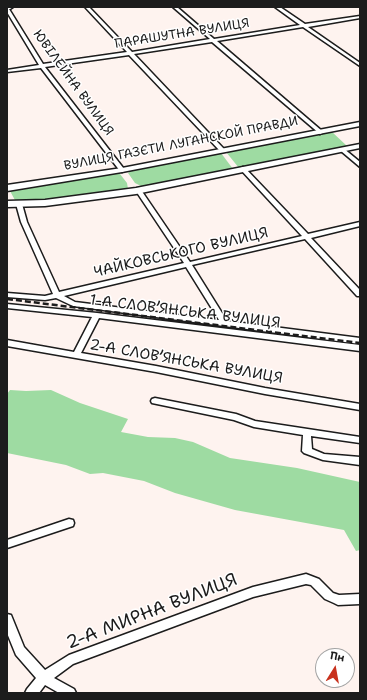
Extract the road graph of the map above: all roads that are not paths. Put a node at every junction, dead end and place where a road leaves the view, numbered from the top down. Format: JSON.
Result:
{"nodes":[{"id":1,"x":10,"y":7,"type":"edge"},
{"id":2,"x":87,"y":7,"type":"edge"},
{"id":3,"x":175,"y":7,"type":"edge"},
{"id":4,"x":277,"y":7,"type":"edge"},
{"id":5,"x":7,"y":8,"type":"edge"},
{"id":6,"x":360,"y":18,"type":"edge"},
{"id":7,"x":305,"y":26,"type":"junction"},
{"id":8,"x":213,"y":40,"type":"junction"},
{"id":9,"x":131,"y":53,"type":"junction"},
{"id":10,"x":360,"y":65,"type":"edge"},
{"id":11,"x":42,"y":66,"type":"junction"},
{"id":12,"x":7,"y":71,"type":"edge"},
{"id":13,"x":360,"y":124,"type":"edge"},
{"id":14,"x":320,"y":132,"type":"junction"},
{"id":15,"x":360,"y":146,"type":"edge"},
{"id":16,"x":222,"y":150,"type":"junction"},
{"id":17,"x":343,"y":150,"type":"junction"},
{"id":18,"x":360,"y":165,"type":"edge"},
{"id":19,"x":122,"y":170,"type":"junction"},
{"id":20,"x":243,"y":170,"type":"junction"},
{"id":21,"x":7,"y":188,"type":"edge"},
{"id":22,"x":138,"y":191,"type":"junction"},
{"id":23,"x":7,"y":204,"type":"edge"},
{"id":24,"x":19,"y":204,"type":"junction"},
{"id":25,"x":360,"y":224,"type":"edge"},
{"id":26,"x":307,"y":237,"type":"junction"},
{"id":27,"x":188,"y":264,"type":"junction"},
{"id":28,"x":360,"y":294,"type":"edge"},
{"id":29,"x":7,"y":295,"type":"edge"},
{"id":30,"x":57,"y":295,"type":"junction"},
{"id":31,"x":7,"y":306,"type":"edge"},
{"id":32,"x":97,"y":315,"type":"junction"},
{"id":33,"x":225,"y":324,"type":"junction"},
{"id":34,"x":360,"y":340,"type":"edge"},
{"id":35,"x":7,"y":344,"type":"edge"},
{"id":36,"x":360,"y":348,"type":"edge"},
{"id":37,"x":76,"y":356,"type":"junction"},
{"id":38,"x":154,"y":401,"type":"dead end"},
{"id":39,"x":360,"y":407,"type":"edge"},
{"id":40,"x":307,"y":432,"type":"junction"},
{"id":41,"x":360,"y":440,"type":"edge"},
{"id":42,"x":360,"y":461,"type":"edge"},
{"id":43,"x":69,"y":523,"type":"dead end"},
{"id":44,"x":7,"y":544,"type":"edge"},
{"id":45,"x":360,"y":599,"type":"edge"},
{"id":46,"x":7,"y":619,"type":"edge"},
{"id":47,"x":44,"y":678,"type":"junction"},
{"id":48,"x":31,"y":693,"type":"edge"},
{"id":49,"x":70,"y":693,"type":"edge"}],
"edges":[{"from":1,"to":5,"type":"street"},
{"from":2,"to":9,"type":"street"},
{"from":3,"to":8,"type":"street"},
{"from":4,"to":7,"type":"street"},
{"from":5,"to":11,"type":"street","name":"ЮВІЛЕЙНА ВУЛИЦЯ"},
{"from":6,"to":7,"type":"street","name":"ПАРАШУТНА ВУЛИЦЯ"},
{"from":7,"to":8,"type":"street","name":"ПАРАШУТНА ВУЛИЦЯ"},
{"from":7,"to":10,"type":"street"},
{"from":8,"to":9,"type":"street","name":"ПАРАШУТНА ВУЛИЦЯ"},
{"from":8,"to":14,"type":"street"},
{"from":9,"to":11,"type":"street","name":"ПАРАШУТНА ВУЛИЦЯ"},
{"from":9,"to":16,"type":"street"},
{"from":11,"to":12,"type":"street","name":"ПАРАШУТНА ВУЛИЦЯ"},
{"from":11,"to":19,"type":"street","name":"ЮВІЛЕЙНА ВУЛИЦЯ"},
{"from":13,"to":14,"type":"street","name":"ВУЛИЦЯ ГАЗЄТИ ЛУГАНСКОЙ ПРАВДИ"},
{"from":14,"to":16,"type":"street","name":"ВУЛИЦЯ ГАЗЄТИ ЛУГАНСКОЙ ПРАВДИ"},
{"from":15,"to":17,"type":"street"},
{"from":16,"to":19,"type":"street","name":"ВУЛИЦЯ ГАЗЄТИ ЛУГАНСКОЙ ПРАВДИ"},
{"from":17,"to":18,"type":"street"},
{"from":17,"to":20,"type":"street"},
{"from":19,"to":21,"type":"street","name":"ВУЛИЦЯ ГАЗЄТИ ЛУГАНСКОЙ ПРАВДИ"},
{"from":20,"to":22,"type":"street"},
{"from":20,"to":26,"type":"street"},
{"from":22,"to":24,"type":"street"},
{"from":22,"to":27,"type":"street"},
{"from":23,"to":24,"type":"street"},
{"from":24,"to":30,"type":"street"},
{"from":25,"to":26,"type":"street","name":"ЧАЙКОВСЬКОГО ВУЛИЦЯ"},
{"from":26,"to":27,"type":"street","name":"ЧАЙКОВСЬКОГО ВУЛИЦЯ"},
{"from":26,"to":28,"type":"street"},
{"from":27,"to":30,"type":"street","name":"ЧАЙКОВСЬКОГО ВУЛИЦЯ"},
{"from":27,"to":33,"type":"street"},
{"from":29,"to":30,"type":"street","name":"ЧАЙКОВСЬКОГО ВУЛИЦЯ"},
{"from":30,"to":33,"type":"street"},
{"from":31,"to":32,"type":"street","name":"1-А СЛОВ’ЯНСЬКА ВУЛИЦЯ"},
{"from":32,"to":36,"type":"street","name":"1-А СЛОВ’ЯНСЬКА ВУЛИЦЯ"},
{"from":32,"to":37,"type":"street"},
{"from":33,"to":34,"type":"street"},
{"from":35,"to":37,"type":"street","name":"2-А СЛОВ’ЯНСЬКА ВУЛИЦЯ"},
{"from":37,"to":39,"type":"street","name":"2-А СЛОВ’ЯНСЬКА ВУЛИЦЯ"},
{"from":38,"to":40,"type":"street"},
{"from":40,"to":41,"type":"street"},
{"from":40,"to":42,"type":"street"},
{"from":43,"to":44,"type":"street"},
{"from":45,"to":47,"type":"street","name":"2-А МИРНА ВУЛИЦЯ"},
{"from":46,"to":47,"type":"street"},
{"from":47,"to":48,"type":"street","name":"2-А МИРНА ВУЛИЦЯ"},
{"from":47,"to":49,"type":"street"}]}
